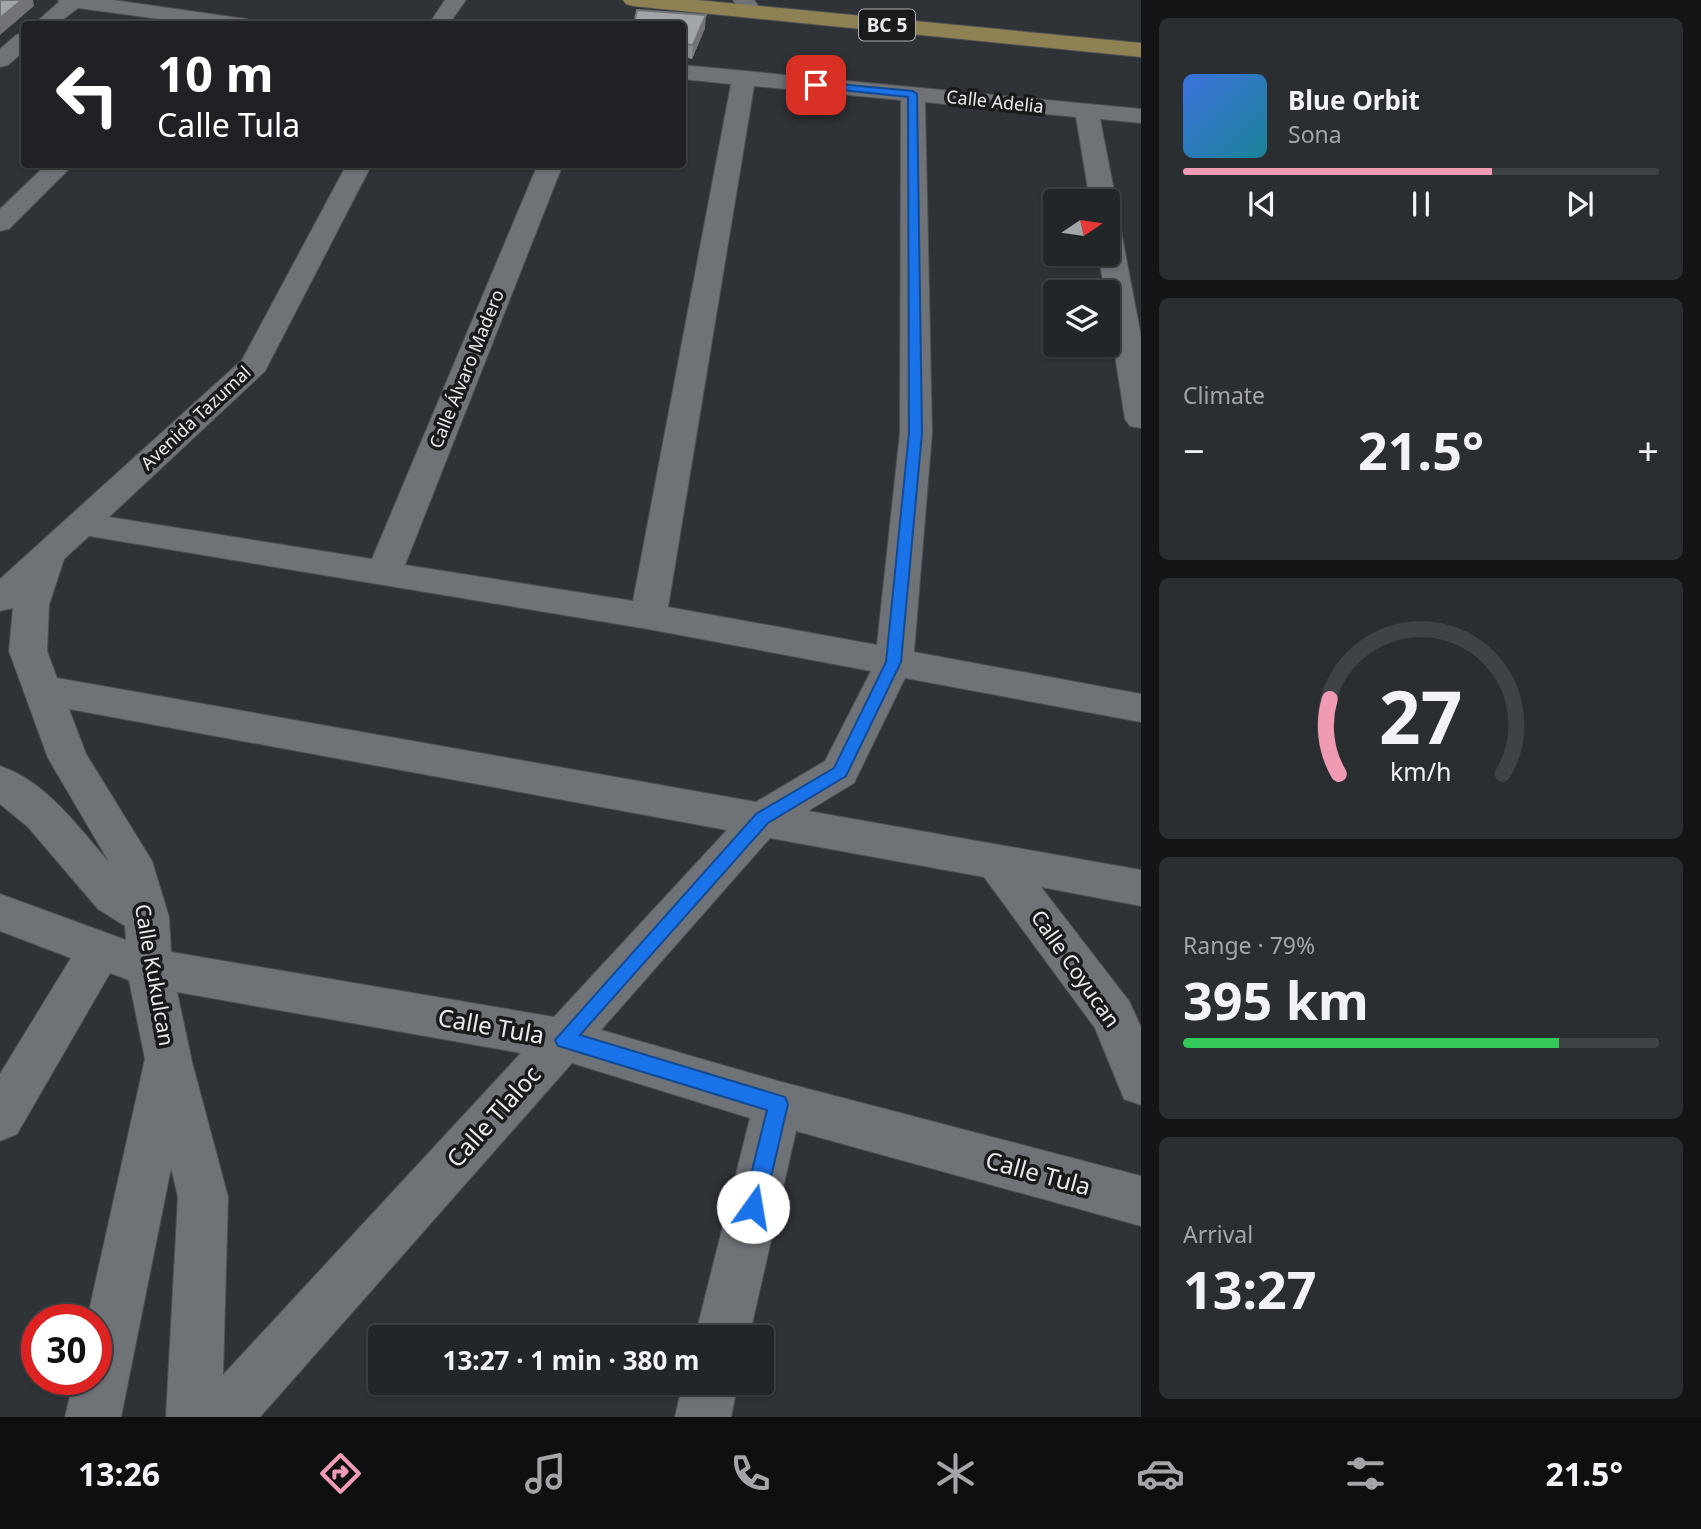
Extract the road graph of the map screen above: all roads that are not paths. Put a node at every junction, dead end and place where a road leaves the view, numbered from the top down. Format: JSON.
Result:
{"nodes":[{"id":1,"x":71,"y":0,"type":"edge"},
{"id":2,"x":456,"y":0,"type":"edge"},
{"id":3,"x":633,"y":0,"type":"edge"},
{"id":4,"x":747,"y":6,"type":"edge"},
{"id":5,"x":47,"y":21,"type":"edge"},
{"id":6,"x":205,"y":21,"type":"edge"},
{"id":7,"x":441,"y":21,"type":"edge"},
{"id":8,"x":21,"y":42,"type":"edge"},
{"id":9,"x":1141,"y":50,"type":"edge"},
{"id":10,"x":0,"y":60,"type":"edge"},
{"id":11,"x":686,"y":72,"type":"edge"},
{"id":12,"x":744,"y":78,"type":"junction"},
{"id":13,"x":913,"y":94,"type":"junction"},
{"id":14,"x":1087,"y":111,"type":"junction"},
{"id":15,"x":1141,"y":116,"type":"edge"},
{"id":16,"x":58,"y":168,"type":"edge"},
{"id":17,"x":358,"y":168,"type":"edge"},
{"id":18,"x":549,"y":168,"type":"edge"},
{"id":19,"x":1100,"y":189,"type":"edge"},
{"id":20,"x":0,"y":223,"type":"edge"},
{"id":21,"x":1114,"y":266,"type":"edge"},
{"id":22,"x":1141,"y":419,"type":"edge"},
{"id":23,"x":81,"y":524,"type":"junction"},
{"id":24,"x":49,"y":554,"type":"junction"},
{"id":25,"x":384,"y":573,"type":"junction"},
{"id":26,"x":1,"y":597,"type":"edge"},
{"id":27,"x":648,"y":617,"type":"junction"},
{"id":28,"x":894,"y":662,"type":"junction"},
{"id":29,"x":44,"y":690,"type":"junction"},
{"id":30,"x":1141,"y":708,"type":"edge"},
{"id":31,"x":0,"y":782,"type":"edge"},
{"id":32,"x":762,"y":818,"type":"junction"},
{"id":33,"x":997,"y":862,"type":"junction"},
{"id":34,"x":1141,"y":888,"type":"edge"},
{"id":35,"x":0,"y":912,"type":"edge"},
{"id":36,"x":147,"y":917,"type":"junction"},
{"id":37,"x":100,"y":950,"type":"junction"},
{"id":38,"x":149,"y":968,"type":"junction"},
{"id":39,"x":565,"y":1040,"type":"junction"},
{"id":40,"x":169,"y":1059,"type":"junction"},
{"id":41,"x":1141,"y":1083,"type":"edge"},
{"id":42,"x":778,"y":1104,"type":"junction"},
{"id":43,"x":0,"y":1118,"type":"edge"},
{"id":44,"x":1141,"y":1202,"type":"edge"},
{"id":45,"x":725,"y":1325,"type":"edge"},
{"id":46,"x":708,"y":1395,"type":"edge"},
{"id":47,"x":93,"y":1417,"type":"edge"},
{"id":48,"x":194,"y":1417,"type":"edge"},
{"id":49,"x":223,"y":1417,"type":"edge"},
{"id":50,"x":703,"y":1417,"type":"edge"}],
"edges":[{"from":1,"to":5,"type":"street"},
{"from":1,"to":6,"type":"street"},
{"from":2,"to":7,"type":"street"},
{"from":3,"to":4,"type":"main road","number":"BC 5"},
{"from":4,"to":9,"type":"main road","number":"BC 5"},
{"from":8,"to":10,"type":"street"},
{"from":11,"to":12,"type":"street","name":"Calle Adelia"},
{"from":12,"to":13,"type":"street","name":"Calle Adelia"},
{"from":12,"to":27,"type":"street"},
{"from":13,"to":14,"type":"street","name":"Calle Adelia"},
{"from":13,"to":28,"type":"street"},
{"from":14,"to":15,"type":"street","name":"Calle Adelia"},
{"from":14,"to":19,"type":"street"},
{"from":16,"to":20,"type":"street"},
{"from":17,"to":23,"type":"street","name":"Avenida Tazumal"},
{"from":18,"to":25,"type":"street","name":"Calle Álvaro Madero"},
{"from":21,"to":22,"type":"street"},
{"from":23,"to":24,"type":"street","name":"Avenida Tazumal"},
{"from":23,"to":25,"type":"street"},
{"from":24,"to":26,"type":"street","name":"Avenida Tazumal"},
{"from":24,"to":29,"type":"street","name":"Calle Kukulcan"},
{"from":25,"to":27,"type":"street"},
{"from":27,"to":28,"type":"street"},
{"from":28,"to":30,"type":"street"},
{"from":28,"to":32,"type":"street","name":"Calle Tlaloc"},
{"from":29,"to":32,"type":"street"},
{"from":29,"to":36,"type":"street","name":"Calle Kukulcan"},
{"from":31,"to":36,"type":"street"},
{"from":32,"to":33,"type":"street"},
{"from":32,"to":39,"type":"street","name":"Calle Tlaloc"},
{"from":33,"to":34,"type":"street"},
{"from":33,"to":41,"type":"street","name":"Calle Coyucan"},
{"from":35,"to":37,"type":"street","name":"Calle Tula"},
{"from":36,"to":38,"type":"street","name":"Calle Kukulcan"},
{"from":37,"to":38,"type":"street","name":"Calle Tula"},
{"from":37,"to":43,"type":"street"},
{"from":38,"to":39,"type":"street","name":"Calle Tula"},
{"from":38,"to":40,"type":"street","name":"Calle Kukulcan"},
{"from":39,"to":42,"type":"street","name":"Calle Tula"},
{"from":39,"to":49,"type":"street","name":"Calle Tlaloc"},
{"from":40,"to":47,"type":"street","name":"Calle Kukulcan"},
{"from":40,"to":48,"type":"street"},
{"from":42,"to":44,"type":"street","name":"Calle Tula"},
{"from":42,"to":45,"type":"street"},
{"from":46,"to":50,"type":"street"}]}
